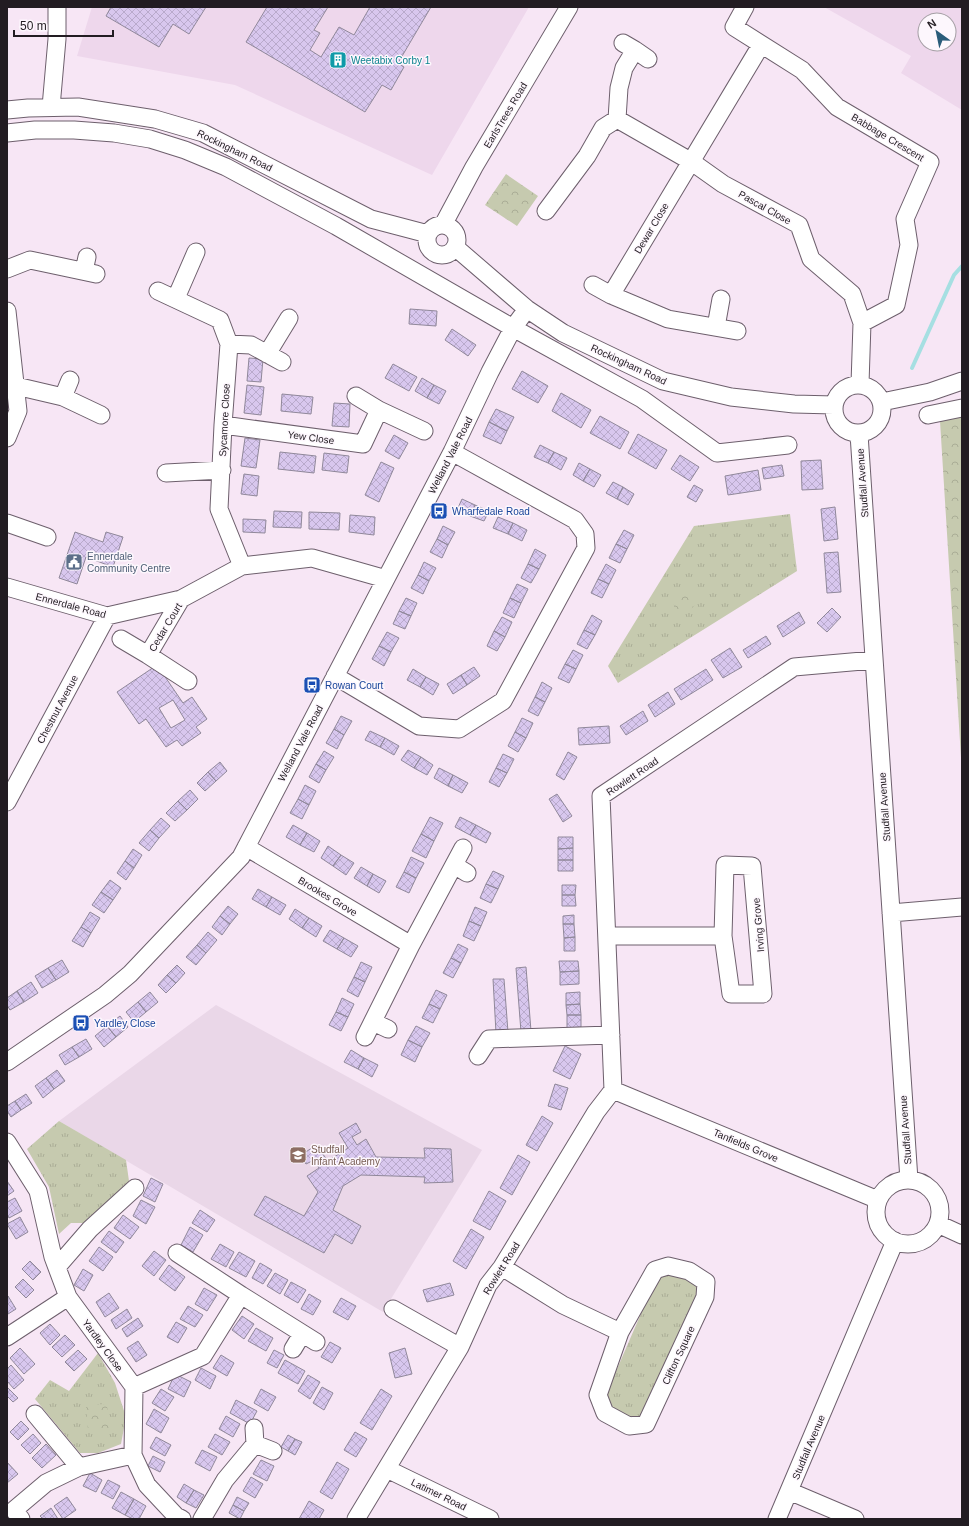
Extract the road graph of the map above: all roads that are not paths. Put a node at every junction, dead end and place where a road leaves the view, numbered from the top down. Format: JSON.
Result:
{"nodes":[{"id":1,"x":57,"y":7,"type":"edge"},
{"id":2,"x":569,"y":7,"type":"edge"},
{"id":3,"x":745,"y":7,"type":"edge"},
{"id":4,"x":761,"y":45,"type":"junction"},
{"id":5,"x":635,"y":51,"type":"dead end"},
{"id":6,"x":51,"y":107,"type":"junction"},
{"id":7,"x":7,"y":110,"type":"edge"},
{"id":8,"x":617,"y":119,"type":"junction"},
{"id":9,"x":7,"y":133,"type":"edge"},
{"id":10,"x":692,"y":162,"type":"junction"},
{"id":11,"x":546,"y":211,"type":"dead end"},
{"id":12,"x":444,"y":225,"type":"junction"},
{"id":13,"x":428,"y":234,"type":"junction"},
{"id":14,"x":455,"y":247,"type":"junction"},
{"id":15,"x":196,"y":252,"type":"dead end"},
{"id":16,"x":89,"y":267,"type":"dead end"},
{"id":17,"x":7,"y":269,"type":"edge"},
{"id":18,"x":593,"y":285,"type":"dead end"},
{"id":19,"x":158,"y":291,"type":"dead end"},
{"id":20,"x":611,"y":295,"type":"junction"},
{"id":21,"x":176,"y":298,"type":"junction"},
{"id":22,"x":721,"y":299,"type":"dead end"},
{"id":23,"x":527,"y":309,"type":"junction"},
{"id":24,"x":7,"y":311,"type":"edge"},
{"id":25,"x":289,"y":318,"type":"dead end"},
{"id":26,"x":862,"y":323,"type":"junction"},
{"id":27,"x":716,"y":327,"type":"junction"},
{"id":28,"x":513,"y":328,"type":"junction"},
{"id":29,"x":737,"y":330,"type":"dead end"},
{"id":30,"x":229,"y":344,"type":"junction"},
{"id":31,"x":267,"y":354,"type":"junction"},
{"id":32,"x":282,"y":362,"type":"dead end"},
{"id":33,"x":70,"y":380,"type":"dead end"},
{"id":34,"x":962,"y":381,"type":"edge"},
{"id":35,"x":860,"y":384,"type":"junction"},
{"id":36,"x":16,"y":386,"type":"junction"},
{"id":37,"x":356,"y":396,"type":"dead end"},
{"id":38,"x":63,"y":398,"type":"junction"},
{"id":39,"x":882,"y":402,"type":"junction"},
{"id":40,"x":834,"y":405,"type":"junction"},
{"id":41,"x":962,"y":408,"type":"edge"},
{"id":42,"x":379,"y":410,"type":"junction"},
{"id":43,"x":101,"y":415,"type":"dead end"},
{"id":44,"x":928,"y":415,"type":"dead end"},
{"id":45,"x":223,"y":425,"type":"junction"},
{"id":46,"x":424,"y":431,"type":"dead end"},
{"id":47,"x":859,"y":434,"type":"junction"},
{"id":48,"x":7,"y":438,"type":"edge"},
{"id":49,"x":788,"y":444,"type":"dead end"},
{"id":50,"x":452,"y":452,"type":"junction"},
{"id":51,"x":222,"y":470,"type":"junction"},
{"id":52,"x":166,"y":473,"type":"dead end"},
{"id":53,"x":7,"y":523,"type":"edge"},
{"id":54,"x":46,"y":537,"type":"dead end"},
{"id":55,"x":242,"y":566,"type":"junction"},
{"id":56,"x":386,"y":579,"type":"junction"},
{"id":57,"x":7,"y":587,"type":"edge"},
{"id":58,"x":181,"y":599,"type":"junction"},
{"id":59,"x":107,"y":616,"type":"junction"},
{"id":60,"x":121,"y":639,"type":"dead end"},
{"id":61,"x":148,"y":655,"type":"junction"},
{"id":62,"x":874,"y":660,"type":"junction"},
{"id":63,"x":335,"y":676,"type":"junction"},
{"id":64,"x":188,"y":681,"type":"dead end"},
{"id":65,"x":7,"y":802,"type":"edge"},
{"id":66,"x":246,"y":847,"type":"junction"},
{"id":67,"x":463,"y":848,"type":"dead end"},
{"id":68,"x":962,"y":907,"type":"edge"},
{"id":69,"x":891,"y":913,"type":"junction"},
{"id":70,"x":607,"y":936,"type":"junction"},
{"id":71,"x":723,"y":936,"type":"junction"},
{"id":72,"x":411,"y":945,"type":"junction"},
{"id":73,"x":373,"y":1022,"type":"junction"},
{"id":74,"x":388,"y":1029,"type":"dead end"},
{"id":75,"x":611,"y":1035,"type":"junction"},
{"id":76,"x":365,"y":1037,"type":"dead end"},
{"id":77,"x":478,"y":1056,"type":"dead end"},
{"id":78,"x":7,"y":1062,"type":"edge"},
{"id":79,"x":613,"y":1090,"type":"junction"},
{"id":80,"x":7,"y":1142,"type":"edge"},
{"id":81,"x":909,"y":1180,"type":"junction"},
{"id":82,"x":135,"y":1188,"type":"dead end"},
{"id":83,"x":878,"y":1200,"type":"junction"},
{"id":84,"x":938,"y":1224,"type":"junction"},
{"id":85,"x":962,"y":1235,"type":"edge"},
{"id":86,"x":894,"y":1241,"type":"junction"},
{"id":87,"x":177,"y":1253,"type":"dead end"},
{"id":88,"x":502,"y":1267,"type":"junction"},
{"id":89,"x":57,"y":1268,"type":"junction"},
{"id":90,"x":241,"y":1295,"type":"junction"},
{"id":91,"x":68,"y":1297,"type":"junction"},
{"id":92,"x":393,"y":1309,"type":"dead end"},
{"id":93,"x":620,"y":1332,"type":"junction"},
{"id":94,"x":7,"y":1337,"type":"edge"},
{"id":95,"x":460,"y":1347,"type":"junction"},
{"id":96,"x":293,"y":1349,"type":"dead end"},
{"id":97,"x":134,"y":1387,"type":"junction"},
{"id":98,"x":35,"y":1414,"type":"dead end"},
{"id":99,"x":273,"y":1451,"type":"dead end"},
{"id":100,"x":133,"y":1455,"type":"junction"},
{"id":101,"x":78,"y":1467,"type":"junction"},
{"id":102,"x":388,"y":1469,"type":"junction"},
{"id":103,"x":789,"y":1491,"type":"junction"},
{"id":104,"x":14,"y":1515,"type":"edge"},
{"id":105,"x":182,"y":1519,"type":"edge"},
{"id":106,"x":202,"y":1519,"type":"edge"},
{"id":107,"x":356,"y":1519,"type":"edge"},
{"id":108,"x":490,"y":1519,"type":"edge"},
{"id":109,"x":777,"y":1519,"type":"edge"},
{"id":110,"x":855,"y":1519,"type":"edge"}],
"edges":[{"from":1,"to":6,"type":"street"},
{"from":2,"to":12,"type":"street","name":"EarlsTrees Road"},
{"from":3,"to":4,"type":"street","name":"Babbage Crescent"},
{"from":4,"to":10,"type":"street","name":"Dewar Close"},
{"from":4,"to":26,"type":"street","name":"Babbage Crescent"},
{"from":5,"to":8,"type":"street"},
{"from":6,"to":7,"type":"street","name":"Rockingham Road"},
{"from":6,"to":13,"type":"street","name":"Rockingham Road"},
{"from":8,"to":10,"type":"street","name":"Pascal Close"},
{"from":8,"to":11,"type":"street"},
{"from":9,"to":28,"type":"street"},
{"from":10,"to":20,"type":"street","name":"Dewar Close"},
{"from":10,"to":26,"type":"street","name":"Pascal Close"},
{"from":12,"to":13,"type":"street"},
{"from":12,"to":14,"type":"street"},
{"from":13,"to":14,"type":"street"},
{"from":14,"to":23,"type":"street","name":"Rockingham Road"},
{"from":15,"to":21,"type":"street"},
{"from":16,"to":17,"type":"street"},
{"from":18,"to":20,"type":"street"},
{"from":19,"to":21,"type":"street","name":"Sycamore Close"},
{"from":20,"to":27,"type":"street"},
{"from":21,"to":30,"type":"street","name":"Sycamore Close"},
{"from":22,"to":27,"type":"street"},
{"from":23,"to":28,"type":"street","name":"Welland Vale Road"},
{"from":23,"to":40,"type":"street","name":"Rockingham Road"},
{"from":24,"to":36,"type":"street"},
{"from":25,"to":31,"type":"street"},
{"from":26,"to":35,"type":"street","name":"Pascal Close"},
{"from":27,"to":29,"type":"street"},
{"from":28,"to":49,"type":"street"},
{"from":28,"to":50,"type":"street","name":"Welland Vale Road"},
{"from":30,"to":31,"type":"street"},
{"from":30,"to":45,"type":"street","name":"Sycamore Close"},
{"from":31,"to":32,"type":"street"},
{"from":33,"to":38,"type":"street"},
{"from":34,"to":39,"type":"street"},
{"from":35,"to":39,"type":"street"},
{"from":35,"to":40,"type":"street"},
{"from":36,"to":38,"type":"street"},
{"from":36,"to":48,"type":"street"},
{"from":37,"to":42,"type":"street"},
{"from":38,"to":43,"type":"street"},
{"from":39,"to":47,"type":"street"},
{"from":40,"to":47,"type":"street"},
{"from":41,"to":44,"type":"street"},
{"from":42,"to":45,"type":"street","name":"Yew Close"},
{"from":42,"to":46,"type":"street"},
{"from":45,"to":51,"type":"street","name":"Sycamore Close"},
{"from":47,"to":62,"type":"street","name":"Studfall Avenue"},
{"from":50,"to":56,"type":"street","name":"Welland Vale Road"},
{"from":50,"to":63,"type":"street"},
{"from":51,"to":52,"type":"street"},
{"from":51,"to":55,"type":"street","name":"Sycamore Close"},
{"from":53,"to":54,"type":"street"},
{"from":55,"to":56,"type":"street","name":"Ennerdale Road"},
{"from":55,"to":58,"type":"street","name":"Ennerdale Road"},
{"from":56,"to":63,"type":"street","name":"Welland Vale Road"},
{"from":57,"to":59,"type":"street","name":"Ennerdale Road"},
{"from":58,"to":59,"type":"street","name":"Ennerdale Road"},
{"from":58,"to":61,"type":"street","name":"Cedar Court"},
{"from":59,"to":65,"type":"street","name":"Chestnut Avenue"},
{"from":60,"to":61,"type":"street","name":"Cedar Court"},
{"from":61,"to":64,"type":"street","name":"Cedar Court"},
{"from":62,"to":69,"type":"street","name":"Studfall Avenue"},
{"from":62,"to":70,"type":"street","name":"Rowlett Road"},
{"from":63,"to":66,"type":"street","name":"Welland Vale Road"},
{"from":66,"to":72,"type":"street","name":"Brookes Grove"},
{"from":66,"to":78,"type":"street","name":"Welland Vale Road"},
{"from":67,"to":72,"type":"street"},
{"from":68,"to":69,"type":"street"},
{"from":69,"to":81,"type":"street","name":"Studfall Avenue"},
{"from":70,"to":71,"type":"street"},
{"from":70,"to":75,"type":"street","name":"Rowlett Road"},
{"from":71,"to":71,"type":"street","name":"Irving Grove"},
{"from":72,"to":73,"type":"street"},
{"from":73,"to":74,"type":"street"},
{"from":73,"to":76,"type":"street"},
{"from":75,"to":77,"type":"street"},
{"from":75,"to":79,"type":"street","name":"Rowlett Road"},
{"from":79,"to":83,"type":"street","name":"Tanfields Grove"},
{"from":79,"to":88,"type":"street","name":"Rowlett Road"},
{"from":80,"to":89,"type":"street","name":"Yardley Close"},
{"from":81,"to":83,"type":"street","name":"Studfall Avenue"},
{"from":81,"to":84,"type":"street","name":"Studfall Avenue"},
{"from":82,"to":89,"type":"street"},
{"from":83,"to":86,"type":"street"},
{"from":84,"to":85,"type":"street"},
{"from":84,"to":86,"type":"street"},
{"from":86,"to":103,"type":"street","name":"Studfall Avenue"},
{"from":87,"to":90,"type":"street"},
{"from":88,"to":93,"type":"street"},
{"from":88,"to":95,"type":"street","name":"Rowlett Road"},
{"from":89,"to":91,"type":"street","name":"Yardley Close"},
{"from":90,"to":96,"type":"street"},
{"from":90,"to":97,"type":"street"},
{"from":91,"to":94,"type":"street"},
{"from":91,"to":97,"type":"street","name":"Yardley Close"},
{"from":92,"to":95,"type":"street"},
{"from":93,"to":93,"type":"street","name":"Clifton Square"},
{"from":95,"to":102,"type":"street","name":"Rowlett Road"},
{"from":97,"to":100,"type":"street"},
{"from":98,"to":101,"type":"street"},
{"from":99,"to":106,"type":"street"},
{"from":100,"to":101,"type":"street"},
{"from":100,"to":105,"type":"street"},
{"from":101,"to":104,"type":"street"},
{"from":102,"to":107,"type":"street","name":"Rowlett Road"},
{"from":102,"to":108,"type":"street","name":"Latimer Road"},
{"from":103,"to":109,"type":"street","name":"Studfall Avenue"},
{"from":103,"to":110,"type":"street"}]}
